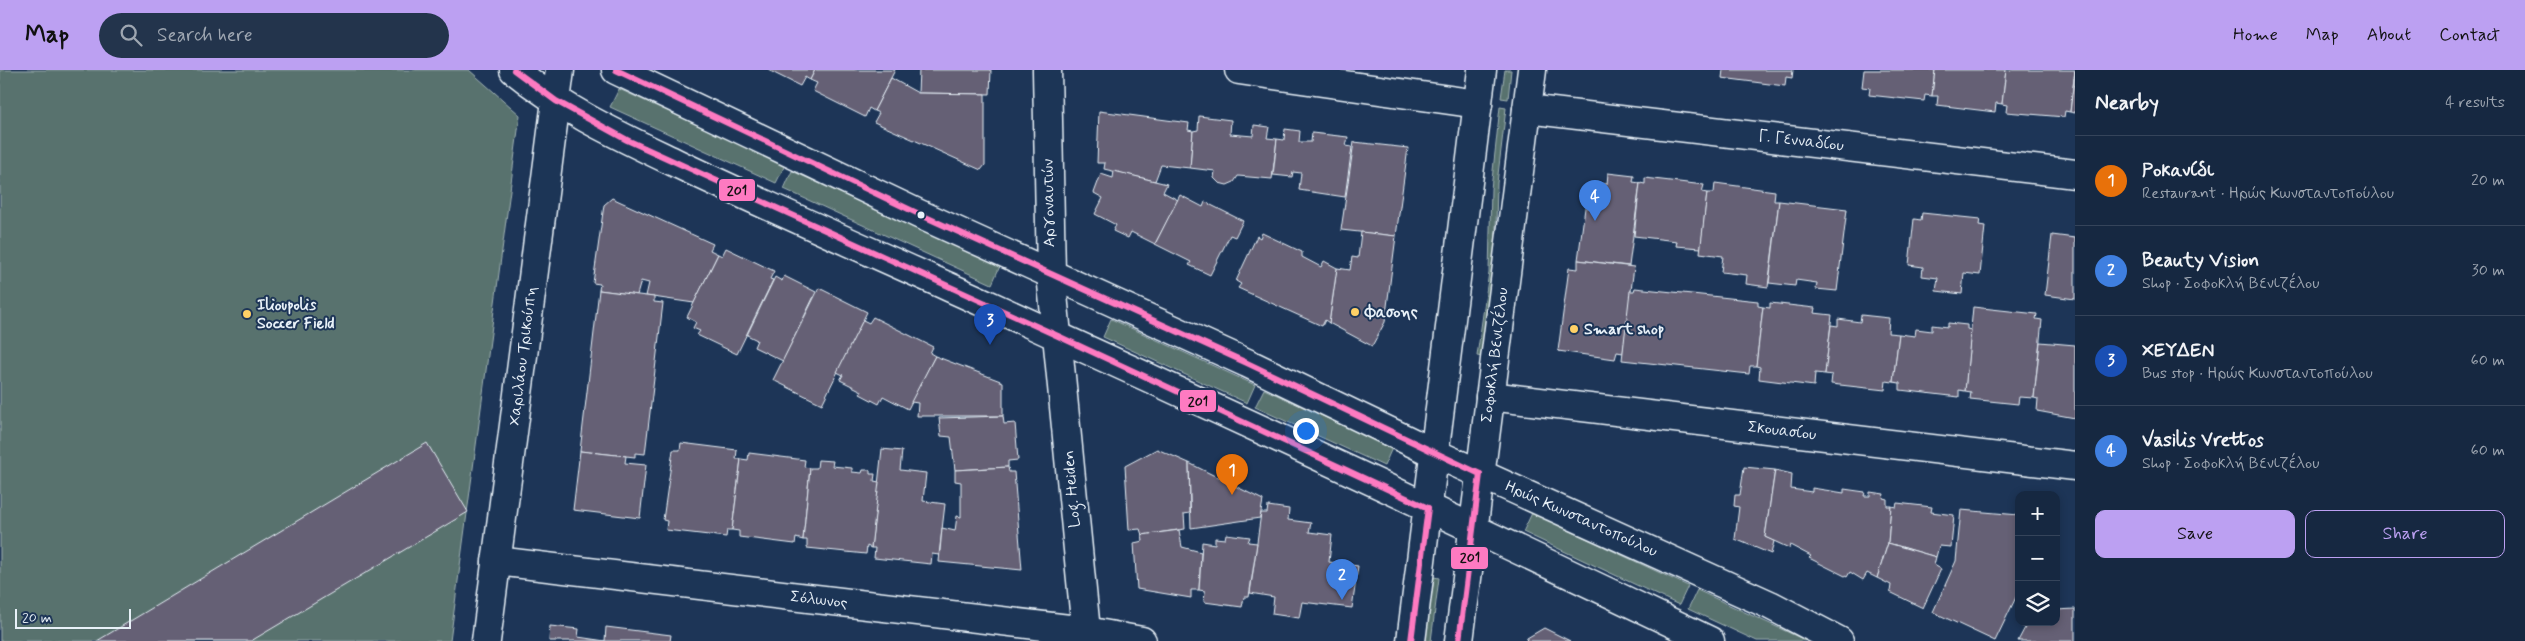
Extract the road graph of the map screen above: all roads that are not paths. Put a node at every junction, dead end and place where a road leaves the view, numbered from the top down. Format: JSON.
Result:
{"nodes":[{"id":1,"x":514,"y":70,"type":"edge"},
{"id":2,"x":560,"y":70,"type":"edge"},
{"id":3,"x":616,"y":70,"type":"edge"},
{"id":4,"x":1046,"y":70,"type":"edge"},
{"id":5,"x":1239,"y":70,"type":"edge"},
{"id":6,"x":1482,"y":70,"type":"edge"},
{"id":7,"x":1532,"y":70,"type":"edge"},
{"id":8,"x":556,"y":101,"type":"junction"},
{"id":9,"x":1478,"y":104,"type":"junction"},
{"id":10,"x":1527,"y":109,"type":"junction"},
{"id":11,"x":2075,"y":174,"type":"edge"},
{"id":12,"x":1051,"y":274,"type":"junction"},
{"id":13,"x":1058,"y":336,"type":"junction"},
{"id":14,"x":1490,"y":396,"type":"junction"},
{"id":15,"x":1434,"y":453,"type":"junction"},
{"id":16,"x":2075,"y":466,"type":"edge"},
{"id":17,"x":1480,"y":474,"type":"junction"},
{"id":18,"x":1428,"y":508,"type":"junction"},
{"id":19,"x":1473,"y":529,"type":"junction"},
{"id":20,"x":496,"y":561,"type":"junction"},
{"id":21,"x":1088,"y":636,"type":"edge"},
{"id":22,"x":486,"y":641,"type":"edge"},
{"id":23,"x":1142,"y":641,"type":"edge"},
{"id":24,"x":1410,"y":641,"type":"edge"},
{"id":25,"x":1459,"y":641,"type":"edge"},
{"id":26,"x":1710,"y":641,"type":"edge"},
{"id":27,"x":1839,"y":641,"type":"edge"}],
"edges":[{"from":1,"to":8,"type":"street"},
{"from":2,"to":8,"type":"street","name":"Χαριλάου Τρικούπη"},
{"from":3,"to":12,"type":"street","name":"Ηρώς Κωνσταντοπούλου"},
{"from":4,"to":12,"type":"street","name":"Αργοναυτών"},
{"from":5,"to":9,"type":"street"},
{"from":6,"to":9,"type":"street"},
{"from":7,"to":10,"type":"street","name":"Σοφοκλή Βενιζέλου"},
{"from":8,"to":13,"type":"street"},
{"from":8,"to":20,"type":"street","name":"Χαριλάου Τρικούπη"},
{"from":9,"to":15,"type":"street"},
{"from":10,"to":11,"type":"street","name":"Γ. Γενναδίου"},
{"from":10,"to":14,"type":"street","name":"Σοφοκλή Βενιζέλου"},
{"from":12,"to":13,"type":"street","name":"Αργοναυτών"},
{"from":12,"to":15,"type":"street","name":"Ηρώς Κωνσταντοπούλου"},
{"from":13,"to":18,"type":"street"},
{"from":13,"to":21,"type":"street","name":"Log. Heiden"},
{"from":14,"to":16,"type":"street","name":"Σκουασίου"},
{"from":14,"to":17,"type":"street","name":"Σοφοκλή Βενιζέλου"},
{"from":15,"to":17,"type":"street","name":"Ηρώς Κωνσταντοπούλου"},
{"from":15,"to":18,"type":"street"},
{"from":17,"to":19,"type":"street","name":"Σοφοκλή Βενιζέλου"},
{"from":17,"to":27,"type":"street","name":"Ηρώς Κωνσταντοπούλου"},
{"from":18,"to":19,"type":"street"},
{"from":18,"to":24,"type":"street"},
{"from":19,"to":25,"type":"street","name":"Σοφοκλή Βενιζέλου"},
{"from":19,"to":26,"type":"street"},
{"from":20,"to":21,"type":"street","name":"Σόλωνος"},
{"from":20,"to":22,"type":"street","name":"Χαριλάου Τρικούπη"},
{"from":21,"to":23,"type":"street","name":"Σόλωνος"}]}
